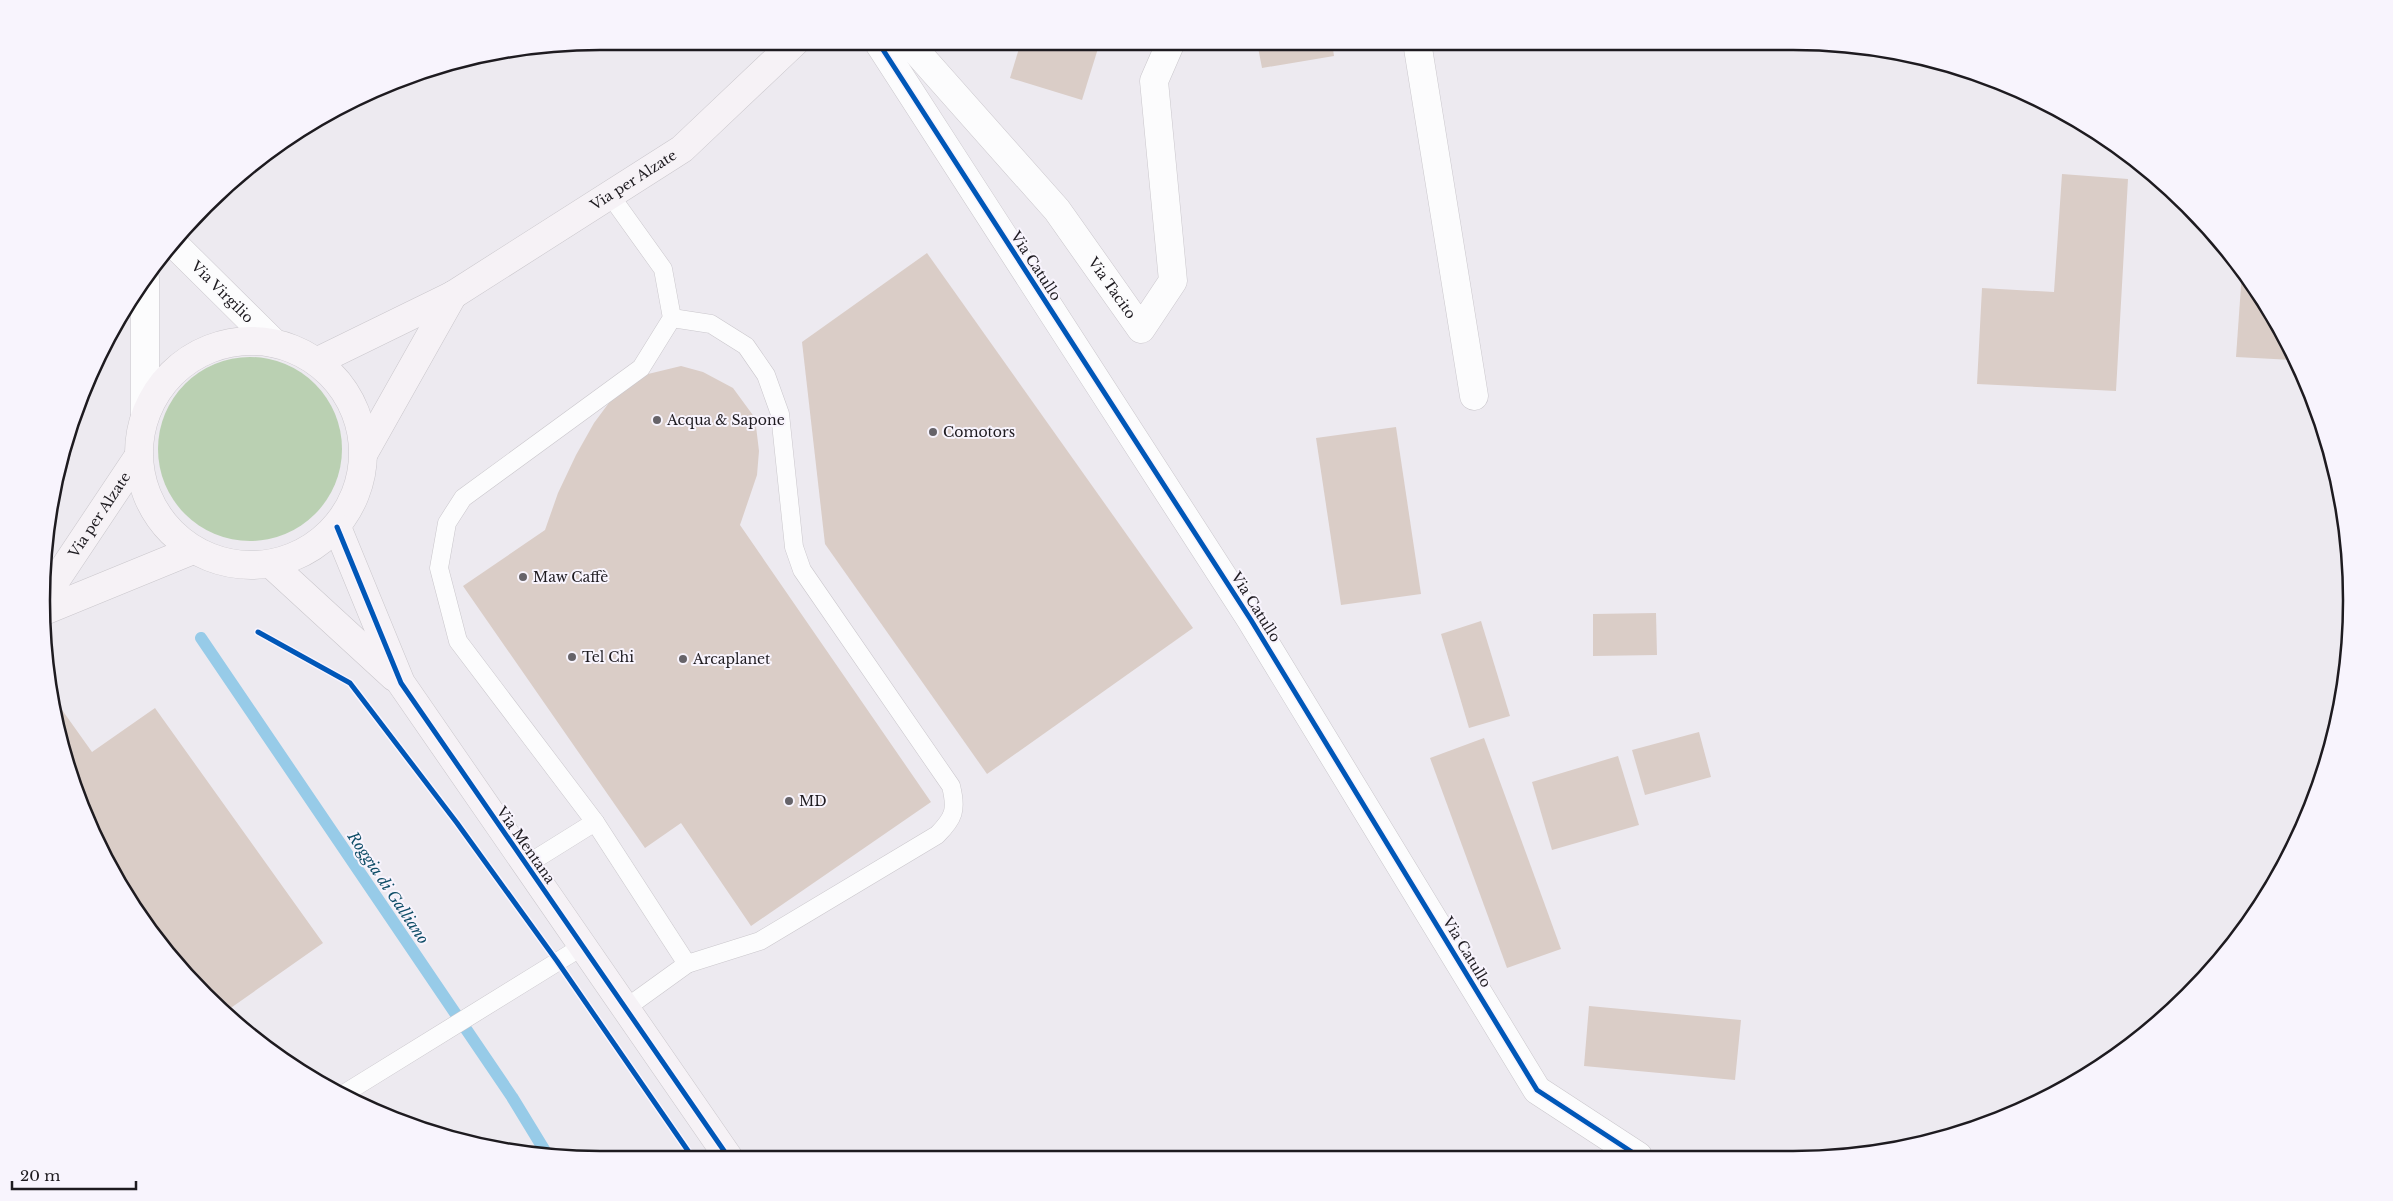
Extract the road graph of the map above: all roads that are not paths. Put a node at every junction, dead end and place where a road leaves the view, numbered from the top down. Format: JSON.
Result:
{"nodes":[{"id":1,"x":787,"y":50,"type":"edge"},
{"id":2,"x":883,"y":50,"type":"edge"},
{"id":3,"x":915,"y":50,"type":"edge"},
{"id":4,"x":1167,"y":50,"type":"edge"},
{"id":5,"x":1418,"y":50,"type":"edge"},
{"id":6,"x":610,"y":195,"type":"junction"},
{"id":7,"x":178,"y":248,"type":"edge"},
{"id":8,"x":145,"y":292,"type":"edge"},
{"id":9,"x":453,"y":295,"type":"junction"},
{"id":10,"x":672,"y":318,"type":"junction"},
{"id":11,"x":274,"y":342,"type":"junction"},
{"id":12,"x":320,"y":360,"type":"junction"},
{"id":13,"x":1474,"y":396,"type":"dead end"},
{"id":14,"x":145,"y":413,"type":"junction"},
{"id":15,"x":364,"y":453,"type":"junction"},
{"id":16,"x":138,"y":457,"type":"junction"},
{"id":17,"x":337,"y":527,"type":"junction"},
{"id":18,"x":193,"y":550,"type":"junction"},
{"id":19,"x":272,"y":564,"type":"junction"},
{"id":20,"x":50,"y":589,"type":"edge"},
{"id":21,"x":50,"y":608,"type":"edge"},
{"id":22,"x":400,"y":683,"type":"junction"},
{"id":23,"x":595,"y":822,"type":"junction"},
{"id":24,"x":526,"y":865,"type":"junction"},
{"id":25,"x":583,"y":946,"type":"junction"},
{"id":26,"x":687,"y":964,"type":"junction"},
{"id":27,"x":626,"y":1008,"type":"junction"},
{"id":28,"x":351,"y":1091,"type":"edge"},
{"id":29,"x":724,"y":1151,"type":"edge"},
{"id":30,"x":1630,"y":1151,"type":"edge"}],
"edges":[{"from":1,"to":6,"type":"street","name":"Via per Alzate"},
{"from":2,"to":30,"type":"street","name":"Via Catullo"},
{"from":3,"to":4,"type":"street","name":"Via Tacito"},
{"from":5,"to":13,"type":"street"},
{"from":6,"to":9,"type":"street","name":"Via per Alzate"},
{"from":6,"to":10,"type":"lane"},
{"from":7,"to":11,"type":"street","name":"Via Virgilio"},
{"from":8,"to":14,"type":"street"},
{"from":9,"to":12,"type":"street","name":"Via per Alzate"},
{"from":9,"to":15,"type":"street","name":"Via per Alzate"},
{"from":10,"to":23,"type":"lane"},
{"from":10,"to":26,"type":"lane"},
{"from":11,"to":12,"type":"street"},
{"from":11,"to":14,"type":"street"},
{"from":12,"to":15,"type":"street"},
{"from":14,"to":16,"type":"street"},
{"from":15,"to":17,"type":"street"},
{"from":16,"to":18,"type":"street"},
{"from":16,"to":20,"type":"street","name":"Via per Alzate"},
{"from":17,"to":19,"type":"street"},
{"from":17,"to":22,"type":"street","name":"Via Mentana"},
{"from":18,"to":19,"type":"street"},
{"from":18,"to":21,"type":"street"},
{"from":19,"to":22,"type":"street","name":"Via Mentana"},
{"from":22,"to":24,"type":"street","name":"Via Mentana"},
{"from":23,"to":24,"type":"lane"},
{"from":23,"to":26,"type":"lane"},
{"from":24,"to":25,"type":"street","name":"Via Mentana"},
{"from":25,"to":27,"type":"street","name":"Via Mentana"},
{"from":25,"to":28,"type":"lane"},
{"from":26,"to":27,"type":"lane"},
{"from":27,"to":29,"type":"street","name":"Via Mentana"}]}
